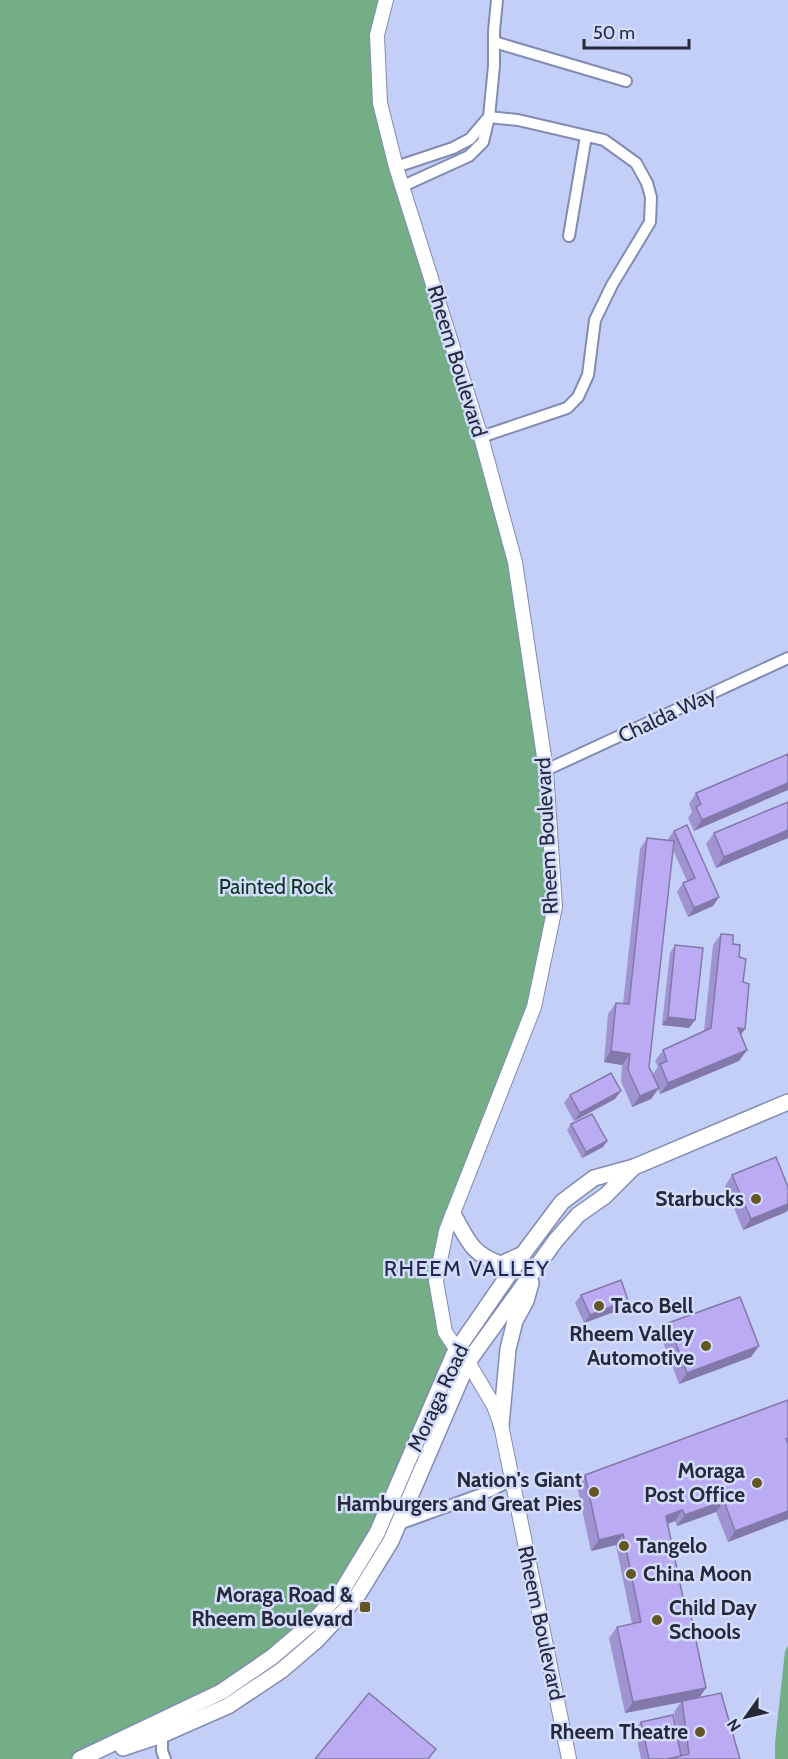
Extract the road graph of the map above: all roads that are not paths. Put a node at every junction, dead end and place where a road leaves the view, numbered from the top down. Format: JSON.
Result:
{"nodes":[{"id":1,"x":386,"y":0,"type":"edge"},
{"id":2,"x":497,"y":0,"type":"edge"},
{"id":3,"x":494,"y":42,"type":"junction"},
{"id":4,"x":626,"y":81,"type":"dead end"},
{"id":5,"x":489,"y":117,"type":"junction"},
{"id":6,"x":586,"y":136,"type":"junction"},
{"id":7,"x":396,"y":167,"type":"junction"},
{"id":8,"x":404,"y":186,"type":"junction"},
{"id":9,"x":569,"y":236,"type":"dead end"},
{"id":10,"x":481,"y":437,"type":"junction"},
{"id":11,"x":788,"y":658,"type":"edge"},
{"id":12,"x":546,"y":770,"type":"junction"},
{"id":13,"x":788,"y":1102,"type":"edge"},
{"id":14,"x":634,"y":1167,"type":"junction"},
{"id":15,"x":453,"y":1214,"type":"junction"},
{"id":16,"x":523,"y":1254,"type":"junction"},
{"id":17,"x":535,"y":1269,"type":"junction"},
{"id":18,"x":457,"y":1350,"type":"junction"},
{"id":19,"x":468,"y":1362,"type":"junction"},
{"id":20,"x":501,"y":1425,"type":"junction"},
{"id":21,"x":511,"y":1480,"type":"junction"},
{"id":22,"x":399,"y":1524,"type":"junction"},
{"id":23,"x":162,"y":1734,"type":"junction"},
{"id":24,"x":80,"y":1759,"type":"edge"},
{"id":25,"x":88,"y":1759,"type":"edge"},
{"id":26,"x":165,"y":1759,"type":"edge"},
{"id":27,"x":569,"y":1759,"type":"edge"}],
"edges":[{"from":1,"to":7,"type":"street","name":"Rheem Boulevard"},
{"from":2,"to":3,"type":"street"},
{"from":3,"to":4,"type":"street"},
{"from":3,"to":5,"type":"street"},
{"from":5,"to":6,"type":"street"},
{"from":5,"to":7,"type":"street"},
{"from":5,"to":8,"type":"street"},
{"from":6,"to":9,"type":"street"},
{"from":6,"to":10,"type":"street"},
{"from":7,"to":8,"type":"street","name":"Rheem Boulevard"},
{"from":8,"to":10,"type":"street","name":"Rheem Boulevard"},
{"from":10,"to":12,"type":"street","name":"Rheem Boulevard"},
{"from":11,"to":12,"type":"street","name":"Chalda Way"},
{"from":12,"to":15,"type":"street","name":"Rheem Boulevard"},
{"from":13,"to":14,"type":"main road","name":"Moraga Road"},
{"from":14,"to":16,"type":"main road","name":"Moraga Road"},
{"from":14,"to":17,"type":"main road","name":"Moraga Road"},
{"from":15,"to":16,"type":"main road"},
{"from":15,"to":18,"type":"street","name":"Rheem Boulevard"},
{"from":16,"to":18,"type":"main road","name":"Moraga Road"},
{"from":17,"to":19,"type":"main road","name":"Moraga Road"},
{"from":17,"to":20,"type":"main road"},
{"from":18,"to":19,"type":"street","name":"Rheem Boulevard"},
{"from":18,"to":24,"type":"main road","name":"Moraga Road"},
{"from":19,"to":20,"type":"street","name":"Rheem Boulevard"},
{"from":19,"to":22,"type":"main road","name":"Moraga Road"},
{"from":20,"to":21,"type":"street","name":"Rheem Boulevard"},
{"from":21,"to":22,"type":"street"},
{"from":21,"to":27,"type":"street","name":"Rheem Boulevard"},
{"from":22,"to":23,"type":"main road","name":"Moraga Road"},
{"from":23,"to":25,"type":"main road","name":"Moraga Road"},
{"from":23,"to":26,"type":"street"}]}
